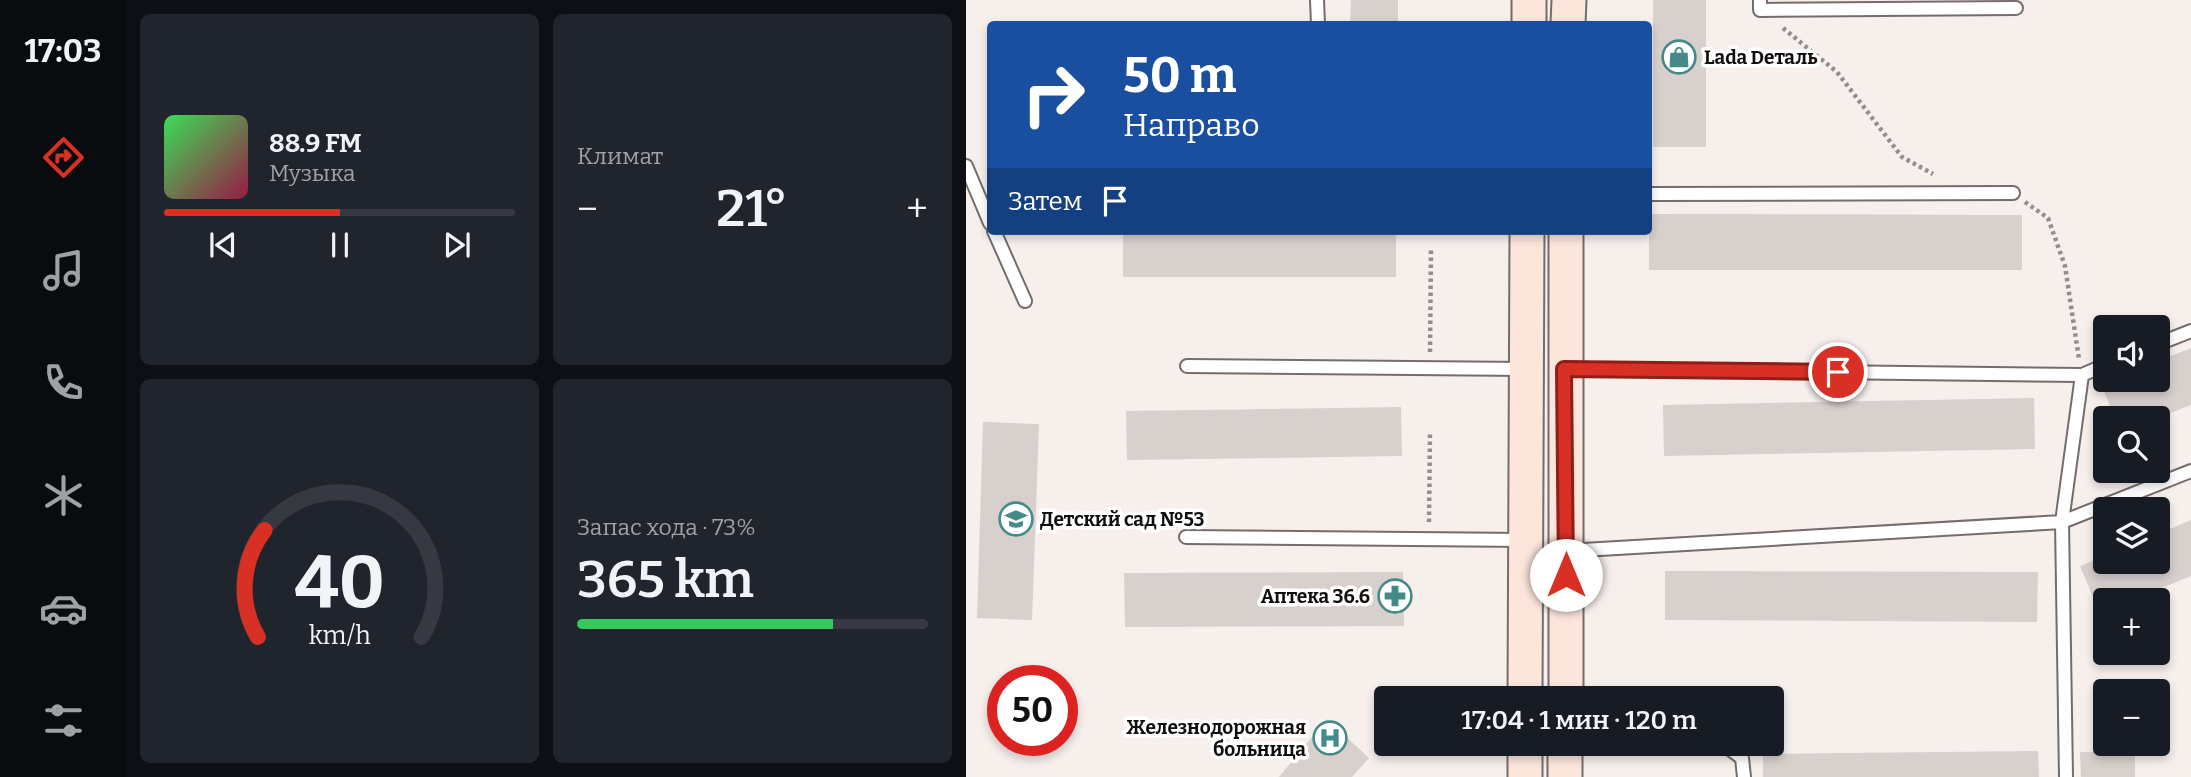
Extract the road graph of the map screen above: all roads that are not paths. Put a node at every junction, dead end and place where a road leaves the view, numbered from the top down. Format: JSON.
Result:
{"nodes":[{"id":1,"x":1317,"y":0,"type":"edge"},
{"id":2,"x":1529,"y":0,"type":"edge"},
{"id":3,"x":1569,"y":0,"type":"edge"},
{"id":4,"x":1760,"y":5,"type":"edge"},
{"id":5,"x":2016,"y":8,"type":"dead end"},
{"id":6,"x":1318,"y":21,"type":"edge"},
{"id":7,"x":1529,"y":21,"type":"edge"},
{"id":8,"x":1568,"y":21,"type":"edge"},
{"id":9,"x":966,"y":166,"type":"edge"},
{"id":10,"x":2013,"y":193,"type":"road end"},
{"id":11,"x":1652,"y":194,"type":"edge"},
{"id":12,"x":987,"y":216,"type":"edge"},
{"id":13,"x":996,"y":235,"type":"edge"},
{"id":14,"x":1527,"y":235,"type":"edge"},
{"id":15,"x":1566,"y":235,"type":"edge"},
{"id":16,"x":1025,"y":301,"type":"dead end"},
{"id":17,"x":2191,"y":331,"type":"edge"},
{"id":18,"x":2170,"y":339,"type":"edge"},
{"id":19,"x":1187,"y":366,"type":"dead end"},
{"id":20,"x":1527,"y":369,"type":"junction"},
{"id":21,"x":1564,"y":369,"type":"junction"},
{"id":22,"x":2093,"y":370,"type":"edge"},
{"id":23,"x":2082,"y":375,"type":"junction"},
{"id":24,"x":2191,"y":471,"type":"edge"},
{"id":25,"x":2062,"y":522,"type":"junction"},
{"id":26,"x":1186,"y":537,"type":"dead end"},
{"id":27,"x":1526,"y":540,"type":"junction"},
{"id":28,"x":1566,"y":551,"type":"junction"},
{"id":29,"x":1525,"y":686,"type":"edge"},
{"id":30,"x":1569,"y":686,"type":"edge"},
{"id":31,"x":1525,"y":756,"type":"edge"},
{"id":32,"x":1565,"y":756,"type":"edge"},
{"id":33,"x":1739,"y":756,"type":"edge"},
{"id":34,"x":1525,"y":777,"type":"edge"},
{"id":35,"x":1565,"y":777,"type":"edge"},
{"id":36,"x":1744,"y":777,"type":"edge"},
{"id":37,"x":2066,"y":777,"type":"edge"}],
"edges":[{"from":1,"to":6,"type":"lane"},
{"from":2,"to":7,"type":"main road"},
{"from":3,"to":8,"type":"main road"},
{"from":4,"to":5,"type":"lane"},
{"from":9,"to":12,"type":"lane"},
{"from":10,"to":11,"type":"lane"},
{"from":13,"to":16,"type":"lane"},
{"from":14,"to":20,"type":"main road"},
{"from":15,"to":21,"type":"main road"},
{"from":17,"to":18,"type":"lane"},
{"from":19,"to":20,"type":"lane"},
{"from":20,"to":27,"type":"main road"},
{"from":21,"to":23,"type":"lane"},
{"from":21,"to":28,"type":"main road"},
{"from":22,"to":23,"type":"lane"},
{"from":23,"to":25,"type":"lane"},
{"from":24,"to":25,"type":"lane"},
{"from":25,"to":28,"type":"lane"},
{"from":25,"to":37,"type":"lane"},
{"from":26,"to":27,"type":"lane"},
{"from":27,"to":29,"type":"main road"},
{"from":28,"to":30,"type":"main road"},
{"from":31,"to":34,"type":"main road"},
{"from":32,"to":35,"type":"main road"},
{"from":33,"to":36,"type":"lane"}]}
